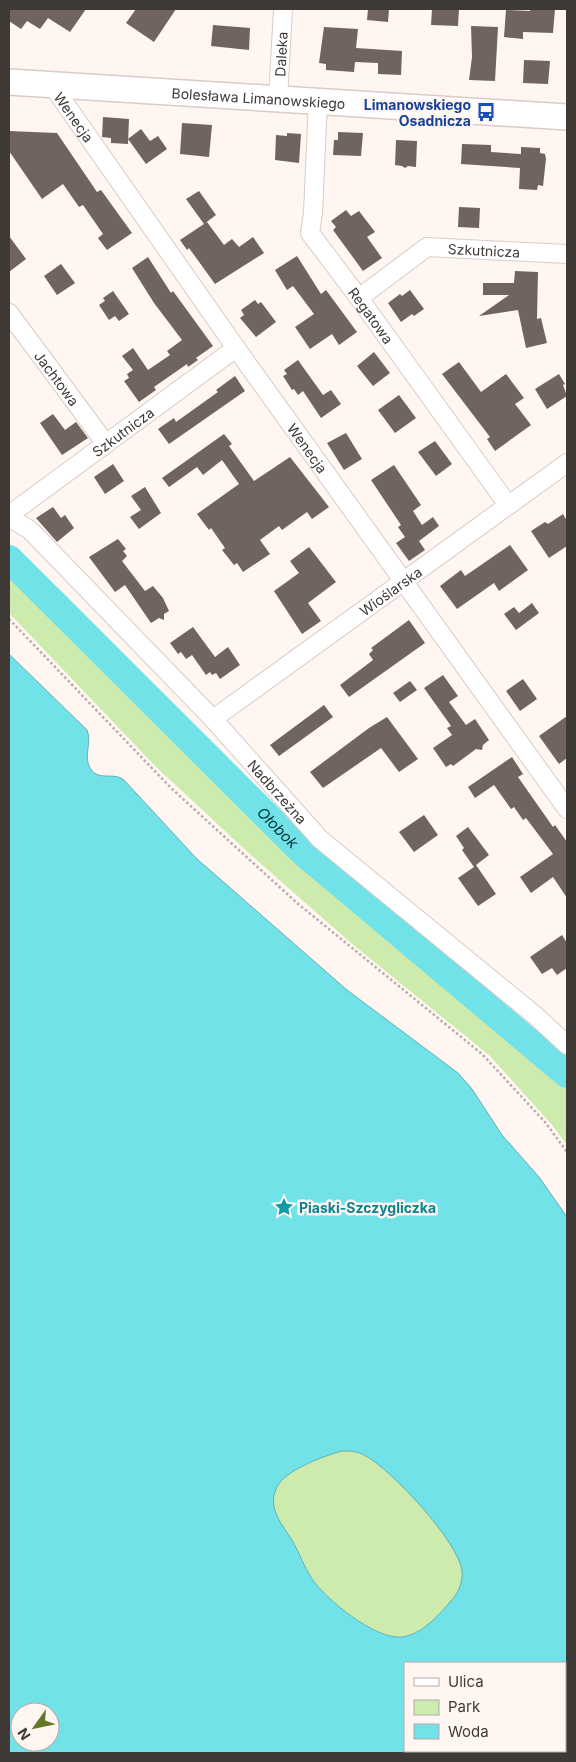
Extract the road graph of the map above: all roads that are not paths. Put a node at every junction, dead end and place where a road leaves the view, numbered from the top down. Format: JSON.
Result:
{"nodes":[{"id":1,"x":283,"y":9,"type":"edge"},
{"id":2,"x":9,"y":82,"type":"edge"},
{"id":3,"x":52,"y":85,"type":"junction"},
{"id":4,"x":278,"y":99,"type":"junction"},
{"id":5,"x":318,"y":101,"type":"junction"},
{"id":6,"x":567,"y":116,"type":"edge"},
{"id":7,"x":567,"y":254,"type":"edge"},
{"id":8,"x":359,"y":298,"type":"junction"},
{"id":9,"x":9,"y":313,"type":"edge"},
{"id":10,"x":236,"y":348,"type":"junction"},
{"id":11,"x":106,"y":444,"type":"junction"},
{"id":12,"x":567,"y":463,"type":"edge"},
{"id":13,"x":508,"y":505,"type":"junction"},
{"id":14,"x":9,"y":516,"type":"edge"},
{"id":15,"x":403,"y":580,"type":"junction"},
{"id":16,"x":213,"y":718,"type":"junction"},
{"id":17,"x":567,"y":809,"type":"edge"},
{"id":18,"x":567,"y":1045,"type":"edge"}],
"edges":[{"from":1,"to":4,"type":"street","name":"Daleka"},
{"from":2,"to":3,"type":"street","name":"Bolesława Limanowskiego"},
{"from":3,"to":4,"type":"street","name":"Bolesława Limanowskiego"},
{"from":3,"to":10,"type":"street","name":"Wenecja"},
{"from":4,"to":5,"type":"street","name":"Bolesława Limanowskiego"},
{"from":5,"to":6,"type":"street","name":"Bolesława Limanowskiego"},
{"from":5,"to":8,"type":"street","name":"Regatowa"},
{"from":7,"to":8,"type":"street","name":"Szkutnicza"},
{"from":8,"to":13,"type":"street","name":"Regatowa"},
{"from":9,"to":11,"type":"street","name":"Jachtowa"},
{"from":10,"to":11,"type":"street","name":"Szkutnicza"},
{"from":10,"to":15,"type":"street","name":"Wenecja"},
{"from":11,"to":14,"type":"street","name":"Szkutnicza"},
{"from":12,"to":13,"type":"street","name":"Wioślarska"},
{"from":13,"to":15,"type":"street","name":"Wioślarska"},
{"from":14,"to":16,"type":"street","name":"Nadbrzeżna"},
{"from":15,"to":16,"type":"street","name":"Wioślarska"},
{"from":15,"to":17,"type":"street","name":"Wenecja"},
{"from":16,"to":18,"type":"street","name":"Nadbrzeżna"}]}
